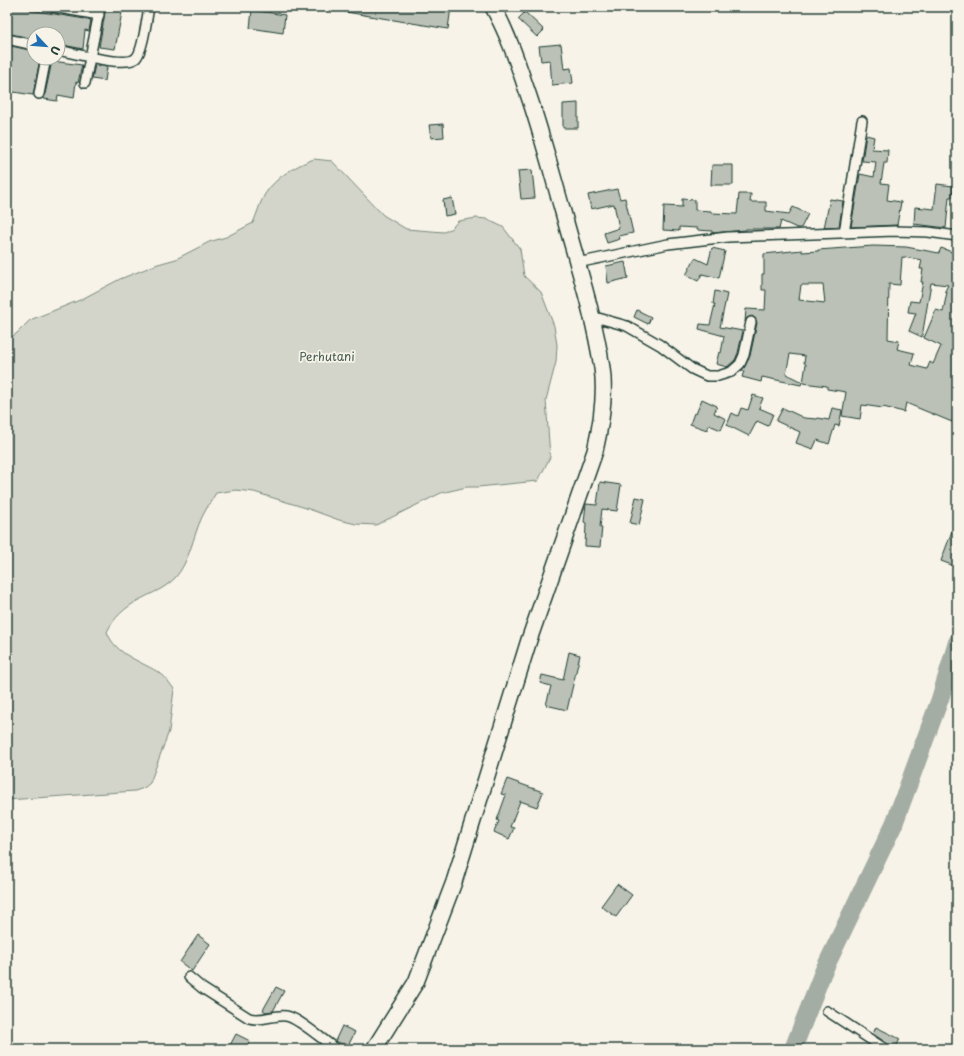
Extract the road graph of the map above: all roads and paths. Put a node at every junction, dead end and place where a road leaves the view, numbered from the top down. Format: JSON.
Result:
{"nodes":[{"id":1,"x":53,"y":7,"type":"edge"},
{"id":2,"x":149,"y":7,"type":"edge"},
{"id":3,"x":493,"y":7,"type":"edge"},
{"id":4,"x":99,"y":11,"type":"edge"},
{"id":5,"x":7,"y":39,"type":"edge"},
{"id":6,"x":26,"y":43,"type":"edge"},
{"id":7,"x":66,"y":52,"type":"edge"},
{"id":8,"x":90,"y":57,"type":"junction"},
{"id":9,"x":44,"y":66,"type":"edge"},
{"id":10,"x":85,"y":84,"type":"dead end"},
{"id":11,"x":39,"y":94,"type":"dead end"},
{"id":12,"x":862,"y":121,"type":"dead end"},
{"id":13,"x":844,"y":233,"type":"junction"},
{"id":14,"x":957,"y":235,"type":"edge"},
{"id":15,"x":577,"y":263,"type":"junction"},
{"id":16,"x":591,"y":316,"type":"junction"},
{"id":17,"x":751,"y":322,"type":"dead end"},
{"id":18,"x":189,"y":977,"type":"dead end"},
{"id":19,"x":827,"y":1011,"type":"dead end"},
{"id":20,"x":336,"y":1049,"type":"edge"},
{"id":21,"x":374,"y":1049,"type":"edge"},
{"id":22,"x":885,"y":1049,"type":"edge"}],
"edges":[{"from":1,"to":4,"type":"street"},
{"from":2,"to":8,"type":"street"},
{"from":3,"to":15,"type":"highway"},
{"from":4,"to":8,"type":"street"},
{"from":5,"to":6,"type":"street"},
{"from":7,"to":8,"type":"street"},
{"from":8,"to":10,"type":"street"},
{"from":9,"to":11,"type":"street"},
{"from":12,"to":13,"type":"street"},
{"from":13,"to":14,"type":"street"},
{"from":13,"to":15,"type":"street"},
{"from":15,"to":16,"type":"highway"},
{"from":16,"to":17,"type":"street"},
{"from":16,"to":21,"type":"highway"},
{"from":18,"to":20,"type":"street"},
{"from":19,"to":22,"type":"street"}]}
